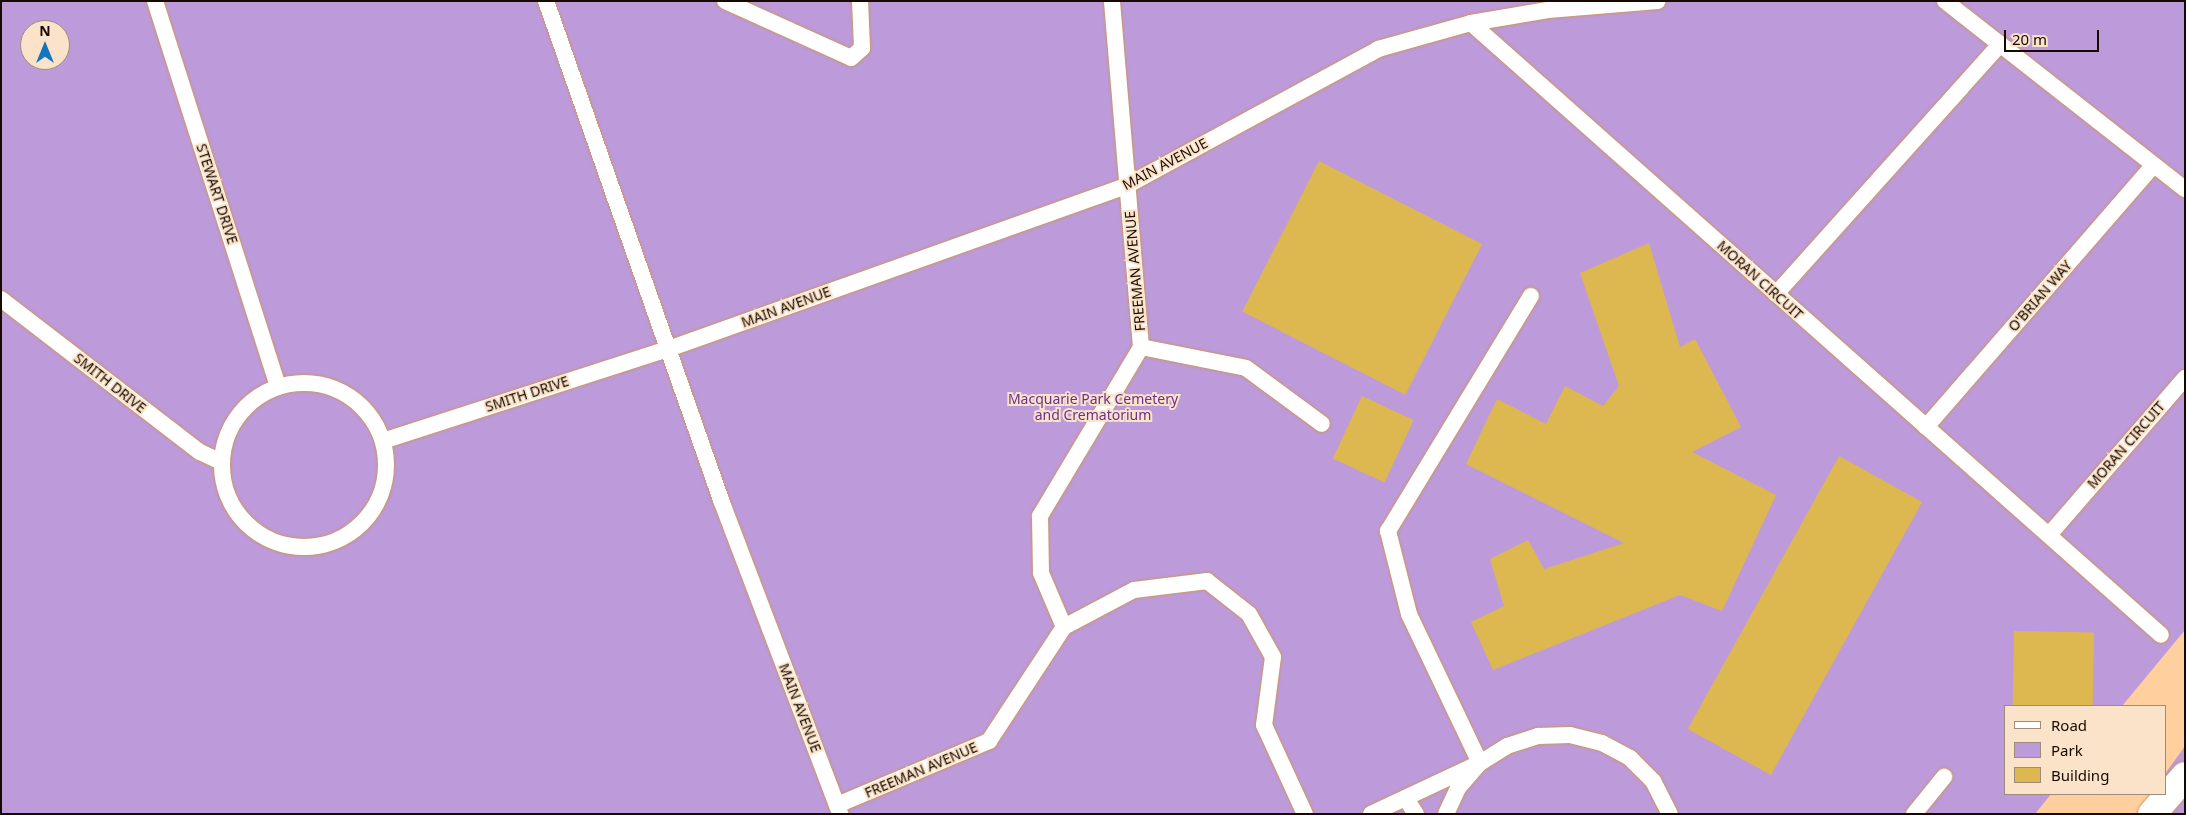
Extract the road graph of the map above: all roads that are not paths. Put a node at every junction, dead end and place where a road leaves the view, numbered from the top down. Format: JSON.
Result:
{"nodes":[{"id":1,"x":155,"y":1,"type":"edge"},
{"id":2,"x":546,"y":1,"type":"edge"},
{"id":3,"x":726,"y":1,"type":"edge"},
{"id":4,"x":860,"y":1,"type":"edge"},
{"id":5,"x":1112,"y":1,"type":"edge"},
{"id":6,"x":1658,"y":1,"type":"edge"},
{"id":7,"x":1945,"y":1,"type":"edge"},
{"id":8,"x":1471,"y":23,"type":"junction"},
{"id":9,"x":2000,"y":44,"type":"junction"},
{"id":10,"x":2154,"y":165,"type":"junction"},
{"id":11,"x":1128,"y":185,"type":"junction"},
{"id":12,"x":2185,"y":190,"type":"edge"},
{"id":13,"x":1776,"y":294,"type":"junction"},
{"id":14,"x":1531,"y":296,"type":"dead end"},
{"id":15,"x":1,"y":299,"type":"edge"},
{"id":16,"x":671,"y":348,"type":"junction"},
{"id":17,"x":1141,"y":348,"type":"junction"},
{"id":18,"x":2185,"y":378,"type":"edge"},
{"id":19,"x":278,"y":387,"type":"junction"},
{"id":20,"x":1322,"y":424,"type":"dead end"},
{"id":21,"x":1926,"y":427,"type":"junction"},
{"id":22,"x":383,"y":441,"type":"junction"},
{"id":23,"x":221,"y":462,"type":"junction"},
{"id":24,"x":2049,"y":536,"type":"junction"},
{"id":25,"x":1064,"y":627,"type":"junction"},
{"id":26,"x":2161,"y":635,"type":"dead end"},
{"id":27,"x":1480,"y":763,"type":"junction"},
{"id":28,"x":2185,"y":776,"type":"edge"},
{"id":29,"x":1944,"y":777,"type":"dead end"},
{"id":30,"x":1406,"y":799,"type":"junction"},
{"id":31,"x":839,"y":810,"type":"edge"},
{"id":32,"x":1305,"y":814,"type":"edge"},
{"id":33,"x":1371,"y":814,"type":"edge"},
{"id":34,"x":1416,"y":814,"type":"edge"},
{"id":35,"x":1446,"y":814,"type":"edge"},
{"id":36,"x":1670,"y":814,"type":"edge"},
{"id":37,"x":1914,"y":814,"type":"edge"},
{"id":38,"x":2152,"y":814,"type":"edge"}],
"edges":[{"from":1,"to":19,"type":"lane","name":"STEWART DRIVE"},
{"from":2,"to":16,"type":"lane","name":"MAIN AVENUE"},
{"from":3,"to":4,"type":"lane"},
{"from":5,"to":11,"type":"lane","name":"FREEMAN AVENUE"},
{"from":6,"to":8,"type":"lane","name":"MAIN AVENUE"},
{"from":7,"to":9,"type":"lane"},
{"from":8,"to":11,"type":"lane","name":"MAIN AVENUE"},
{"from":8,"to":13,"type":"lane","name":"MORAN CIRCUIT"},
{"from":9,"to":10,"type":"lane"},
{"from":9,"to":13,"type":"lane"},
{"from":10,"to":12,"type":"lane"},
{"from":10,"to":21,"type":"lane","name":"O'BRIAN WAY"},
{"from":11,"to":16,"type":"lane","name":"MAIN AVENUE"},
{"from":11,"to":17,"type":"lane","name":"FREEMAN AVENUE"},
{"from":13,"to":21,"type":"lane","name":"MORAN CIRCUIT"},
{"from":14,"to":27,"type":"lane"},
{"from":15,"to":23,"type":"lane","name":"SMITH DRIVE"},
{"from":16,"to":22,"type":"lane","name":"SMITH DRIVE"},
{"from":16,"to":31,"type":"lane","name":"MAIN AVENUE"},
{"from":17,"to":20,"type":"lane"},
{"from":17,"to":25,"type":"lane","name":"FREEMAN AVENUE"},
{"from":18,"to":24,"type":"lane","name":"MORAN CIRCUIT"},
{"from":19,"to":22,"type":"lane"},
{"from":19,"to":23,"type":"lane"},
{"from":21,"to":24,"type":"lane","name":"MORAN CIRCUIT"},
{"from":22,"to":23,"type":"lane"},
{"from":24,"to":26,"type":"lane","name":"MORAN CIRCUIT"},
{"from":25,"to":31,"type":"lane","name":"FREEMAN AVENUE"},
{"from":25,"to":32,"type":"lane"},
{"from":27,"to":30,"type":"lane"},
{"from":27,"to":35,"type":"lane"},
{"from":27,"to":36,"type":"lane"},
{"from":28,"to":38,"type":"street"},
{"from":29,"to":37,"type":"lane"},
{"from":30,"to":33,"type":"lane"},
{"from":30,"to":34,"type":"lane"}]}
